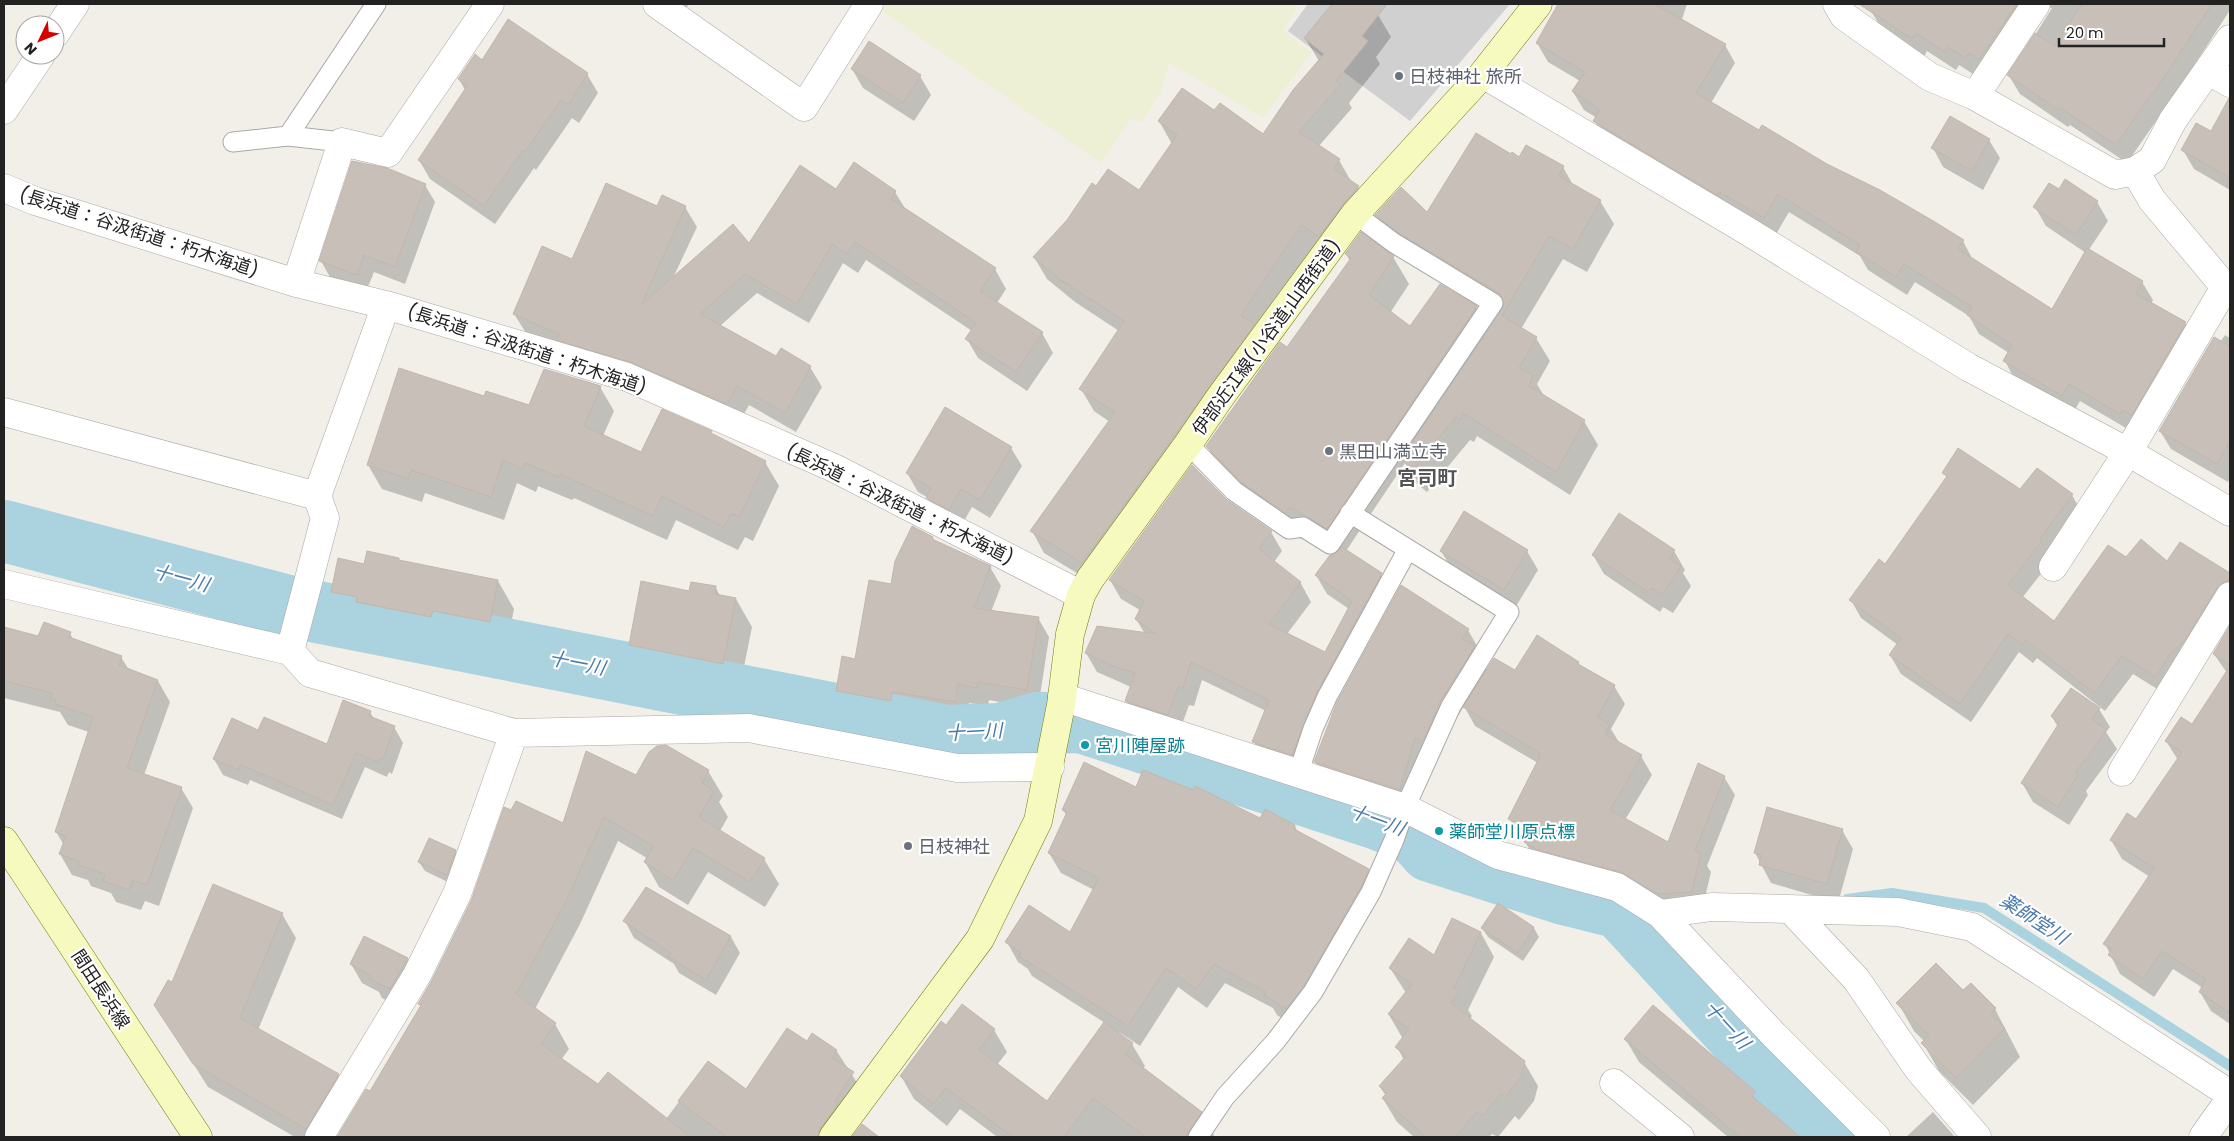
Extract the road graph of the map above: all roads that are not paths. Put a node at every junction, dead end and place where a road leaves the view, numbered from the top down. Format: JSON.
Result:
{"nodes":[{"id":1,"x":75,"y":4,"type":"edge"},
{"id":2,"x":376,"y":4,"type":"edge"},
{"id":3,"x":490,"y":4,"type":"edge"},
{"id":4,"x":657,"y":4,"type":"edge"},
{"id":5,"x":869,"y":4,"type":"edge"},
{"id":6,"x":1538,"y":4,"type":"edge"},
{"id":7,"x":1837,"y":4,"type":"edge"},
{"id":8,"x":2036,"y":4,"type":"edge"},
{"id":9,"x":65,"y":19,"type":"edge"},
{"id":10,"x":2230,"y":39,"type":"edge"},
{"id":11,"x":34,"y":65,"type":"edge"},
{"id":12,"x":1483,"y":74,"type":"junction"},
{"id":13,"x":2220,"y":77,"type":"edge"},
{"id":14,"x":1975,"y":96,"type":"junction"},
{"id":15,"x":4,"y":110,"type":"edge"},
{"id":16,"x":288,"y":136,"type":"junction"},
{"id":17,"x":233,"y":142,"type":"dead end"},
{"id":18,"x":342,"y":142,"type":"junction"},
{"id":19,"x":2135,"y":170,"type":"junction"},
{"id":20,"x":4,"y":188,"type":"edge"},
{"id":21,"x":1355,"y":214,"type":"junction"},
{"id":22,"x":296,"y":283,"type":"junction"},
{"id":23,"x":2228,"y":288,"type":"edge"},
{"id":24,"x":386,"y":304,"type":"junction"},
{"id":25,"x":4,"y":412,"type":"edge"},
{"id":26,"x":1188,"y":444,"type":"junction"},
{"id":27,"x":2128,"y":452,"type":"junction"},
{"id":28,"x":317,"y":496,"type":"junction"},
{"id":29,"x":2230,"y":512,"type":"edge"},
{"id":30,"x":1350,"y":513,"type":"junction"},
{"id":31,"x":1408,"y":549,"type":"junction"},
{"id":32,"x":2053,"y":567,"type":"dead end"},
{"id":33,"x":4,"y":584,"type":"edge"},
{"id":34,"x":1081,"y":595,"type":"junction"},
{"id":35,"x":2230,"y":596,"type":"edge"},
{"id":36,"x":290,"y":651,"type":"junction"},
{"id":37,"x":1062,"y":701,"type":"junction"},
{"id":38,"x":514,"y":732,"type":"junction"},
{"id":39,"x":1050,"y":767,"type":"junction"},
{"id":40,"x":2122,"y":772,"type":"dead end"},
{"id":41,"x":1298,"y":774,"type":"junction"},
{"id":42,"x":1404,"y":813,"type":"junction"},
{"id":43,"x":4,"y":841,"type":"edge"},
{"id":44,"x":1792,"y":911,"type":"junction"},
{"id":45,"x":1660,"y":914,"type":"junction"},
{"id":46,"x":1614,"y":1083,"type":"dead end"},
{"id":47,"x":2230,"y":1094,"type":"edge"},
{"id":48,"x":2230,"y":1099,"type":"edge"},
{"id":49,"x":198,"y":1137,"type":"edge"},
{"id":50,"x":318,"y":1137,"type":"edge"},
{"id":51,"x":833,"y":1137,"type":"edge"},
{"id":52,"x":1198,"y":1137,"type":"edge"},
{"id":53,"x":1680,"y":1137,"type":"edge"},
{"id":54,"x":1876,"y":1137,"type":"edge"},
{"id":55,"x":1978,"y":1137,"type":"edge"},
{"id":56,"x":2203,"y":1137,"type":"edge"}],
"edges":[{"from":1,"to":9,"type":"street"},
{"from":2,"to":16,"type":"lane"},
{"from":3,"to":18,"type":"street"},
{"from":4,"to":5,"type":"street"},
{"from":6,"to":12,"type":"main road","name":"伊部近江線(小谷道;山西街道)"},
{"from":7,"to":14,"type":"street"},
{"from":8,"to":14,"type":"street"},
{"from":10,"to":13,"type":"street"},
{"from":11,"to":15,"type":"street"},
{"from":12,"to":21,"type":"main road","name":"伊部近江線(小谷道;山西街道)"},
{"from":12,"to":27,"type":"street"},
{"from":13,"to":19,"type":"street"},
{"from":14,"to":19,"type":"street"},
{"from":16,"to":17,"type":"lane"},
{"from":16,"to":18,"type":"lane"},
{"from":18,"to":22,"type":"street"},
{"from":19,"to":23,"type":"street"},
{"from":20,"to":22,"type":"street","name":"(長浜道：谷汲街道：朽木海道)"},
{"from":21,"to":26,"type":"main road","name":"伊部近江線(小谷道;山西街道)"},
{"from":21,"to":30,"type":"lane"},
{"from":22,"to":24,"type":"street","name":"(長浜道：谷汲街道：朽木海道)"},
{"from":23,"to":27,"type":"street"},
{"from":24,"to":28,"type":"street"},
{"from":24,"to":34,"type":"street","name":"(長浜道：谷汲街道：朽木海道)"},
{"from":25,"to":28,"type":"street"},
{"from":26,"to":30,"type":"lane"},
{"from":26,"to":34,"type":"main road","name":"伊部近江線(小谷道;山西街道)"},
{"from":27,"to":29,"type":"street"},
{"from":27,"to":32,"type":"street"},
{"from":28,"to":36,"type":"street"},
{"from":30,"to":31,"type":"lane"},
{"from":31,"to":41,"type":"lane"},
{"from":31,"to":42,"type":"lane"},
{"from":33,"to":36,"type":"street"},
{"from":34,"to":37,"type":"main road","name":"伊部近江線(小谷道;山西街道)"},
{"from":35,"to":40,"type":"street"},
{"from":36,"to":38,"type":"street"},
{"from":37,"to":39,"type":"main road","name":"伊部近江線(小谷道;山西街道)"},
{"from":37,"to":41,"type":"street"},
{"from":38,"to":39,"type":"street"},
{"from":38,"to":50,"type":"street"},
{"from":39,"to":51,"type":"main road","name":"伊部近江線(小谷道;山西街道)"},
{"from":41,"to":42,"type":"street"},
{"from":42,"to":45,"type":"street"},
{"from":42,"to":52,"type":"lane"},
{"from":43,"to":49,"type":"main road","name":"間田長浜線"},
{"from":44,"to":45,"type":"street"},
{"from":44,"to":47,"type":"street"},
{"from":44,"to":55,"type":"street"},
{"from":45,"to":54,"type":"street"},
{"from":46,"to":53,"type":"street"},
{"from":48,"to":56,"type":"street"}]}
